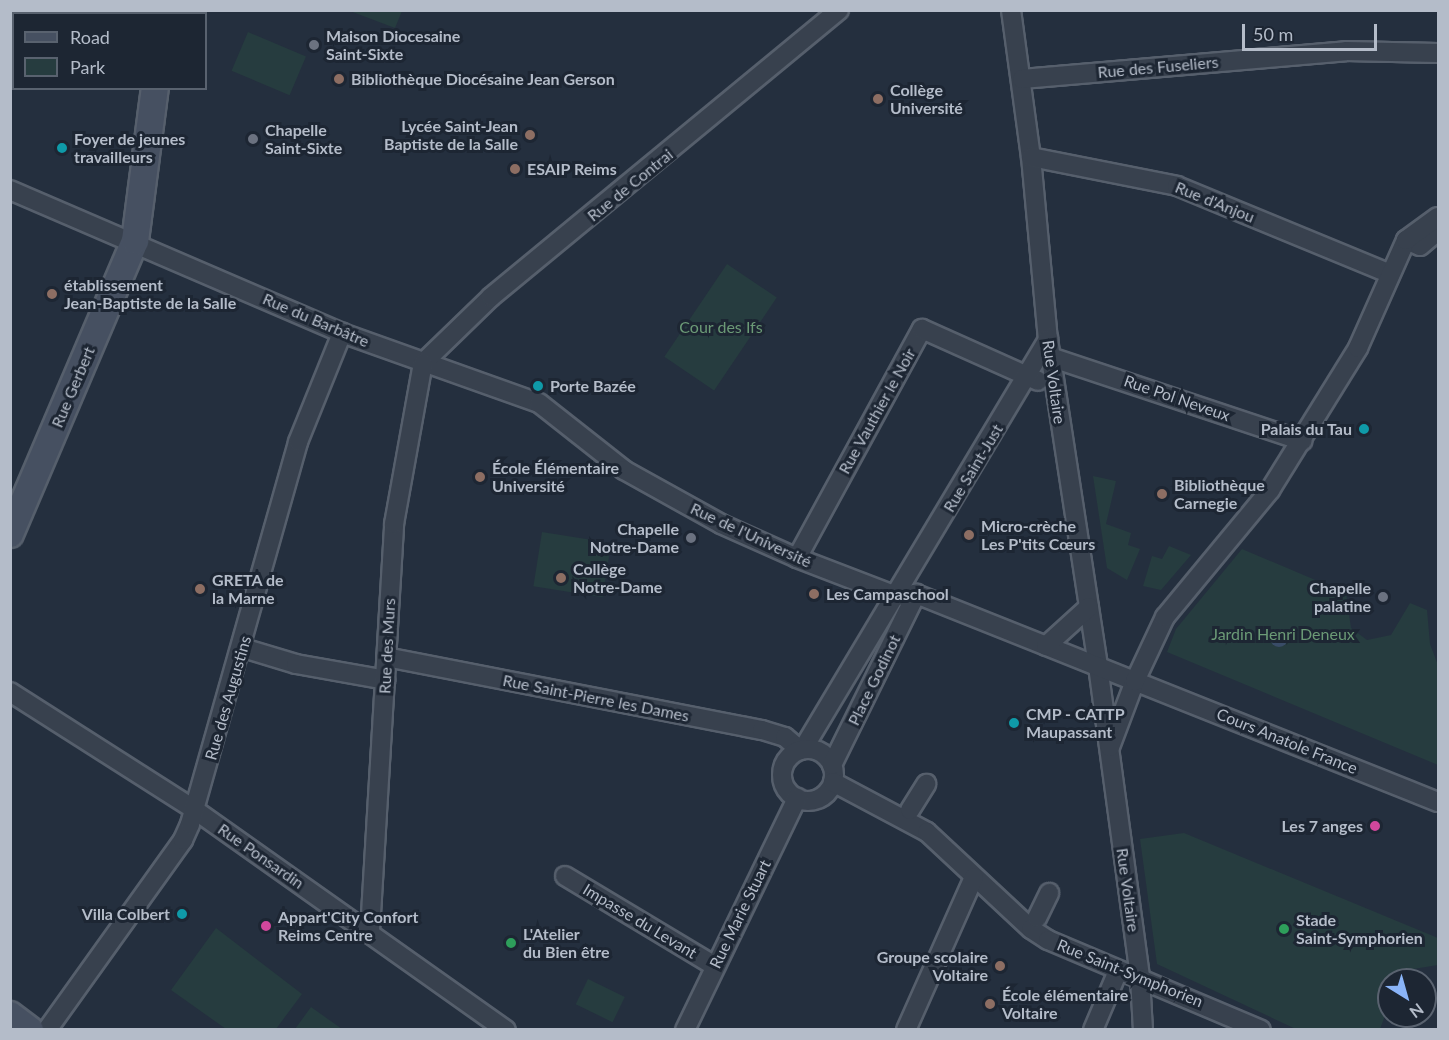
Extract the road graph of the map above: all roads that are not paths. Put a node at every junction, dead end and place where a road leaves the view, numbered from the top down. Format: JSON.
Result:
{"nodes":[{"id":1,"x":839,"y":10,"type":"edge"},
{"id":2,"x":1011,"y":10,"type":"edge"},
{"id":3,"x":1438,"y":53,"type":"edge"},
{"id":4,"x":1022,"y":79,"type":"junction"},
{"id":5,"x":154,"y":90,"type":"edge"},
{"id":6,"x":1032,"y":157,"type":"junction"},
{"id":7,"x":10,"y":190,"type":"edge"},
{"id":8,"x":1438,"y":217,"type":"edge"},
{"id":9,"x":1438,"y":231,"type":"edge"},
{"id":10,"x":1406,"y":240,"type":"junction"},
{"id":11,"x":135,"y":241,"type":"junction"},
{"id":12,"x":1391,"y":274,"type":"junction"},
{"id":13,"x":342,"y":333,"type":"junction"},
{"id":14,"x":1049,"y":348,"type":"junction"},
{"id":15,"x":423,"y":363,"type":"junction"},
{"id":16,"x":1029,"y":376,"type":"junction"},
{"id":17,"x":1055,"y":389,"type":"junction"},
{"id":18,"x":1302,"y":441,"type":"junction"},
{"id":19,"x":10,"y":534,"type":"edge"},
{"id":20,"x":797,"y":558,"type":"junction"},
{"id":21,"x":916,"y":594,"type":"junction"},
{"id":22,"x":896,"y":596,"type":"junction"},
{"id":23,"x":1089,"y":607,"type":"junction"},
{"id":24,"x":1046,"y":646,"type":"junction"},
{"id":25,"x":243,"y":648,"type":"junction"},
{"id":26,"x":386,"y":657,"type":"junction"},
{"id":27,"x":1098,"y":666,"type":"junction"},
{"id":28,"x":386,"y":680,"type":"junction"},
{"id":29,"x":1135,"y":681,"type":"junction"},
{"id":30,"x":10,"y":692,"type":"edge"},
{"id":31,"x":802,"y":750,"type":"junction"},
{"id":32,"x":1109,"y":751,"type":"junction"},
{"id":33,"x":832,"y":773,"type":"junction"},
{"id":34,"x":926,"y":784,"type":"dead end"},
{"id":35,"x":797,"y":798,"type":"junction"},
{"id":36,"x":1438,"y":802,"type":"edge"},
{"id":37,"x":195,"y":810,"type":"junction"},
{"id":38,"x":910,"y":810,"type":"dead end"},
{"id":39,"x":565,"y":876,"type":"dead end"},
{"id":40,"x":974,"y":877,"type":"junction"},
{"id":41,"x":1049,"y":893,"type":"dead end"},
{"id":42,"x":1037,"y":918,"type":"dead end"},
{"id":43,"x":370,"y":931,"type":"junction"},
{"id":44,"x":715,"y":966,"type":"junction"},
{"id":45,"x":1118,"y":971,"type":"junction"},
{"id":46,"x":1140,"y":978,"type":"junction"},
{"id":47,"x":10,"y":1015,"type":"edge"},
{"id":48,"x":30,"y":1029,"type":"edge"},
{"id":49,"x":47,"y":1029,"type":"edge"},
{"id":50,"x":506,"y":1029,"type":"edge"},
{"id":51,"x":685,"y":1029,"type":"edge"},
{"id":52,"x":906,"y":1029,"type":"edge"},
{"id":53,"x":1093,"y":1029,"type":"edge"},
{"id":54,"x":1143,"y":1029,"type":"edge"},
{"id":55,"x":1261,"y":1029,"type":"edge"}],
"edges":[{"from":1,"to":15,"type":"street","name":"Rue de Contrai"},
{"from":2,"to":4,"type":"street","name":"Rue Voltaire"},
{"from":3,"to":4,"type":"street","name":"Rue des Fuseliers"},
{"from":4,"to":6,"type":"street","name":"Rue Voltaire"},
{"from":5,"to":11,"type":"street","name":"Rue Gerbert"},
{"from":6,"to":12,"type":"street","name":"Rue d'Anjou"},
{"from":6,"to":14,"type":"street","name":"Rue Voltaire"},
{"from":7,"to":11,"type":"street","name":"Rue du Barbâtre"},
{"from":8,"to":10,"type":"street"},
{"from":9,"to":10,"type":"street"},
{"from":10,"to":12,"type":"street","name":"Rue Voltaire"},
{"from":11,"to":13,"type":"street","name":"Rue du Barbâtre"},
{"from":11,"to":19,"type":"street","name":"Rue Gerbert"},
{"from":12,"to":18,"type":"street","name":"Rue Voltaire"},
{"from":13,"to":15,"type":"street","name":"Rue du Barbâtre"},
{"from":13,"to":25,"type":"street","name":"Rue des Augustins"},
{"from":14,"to":16,"type":"street","name":"Rue Saint-Just"},
{"from":14,"to":17,"type":"street","name":"Rue Voltaire"},
{"from":14,"to":18,"type":"street","name":"Rue Pol Neveux"},
{"from":15,"to":20,"type":"street","name":"Rue de l'Université"},
{"from":15,"to":26,"type":"street","name":"Rue des Murs"},
{"from":16,"to":17,"type":"street","name":"Rue Vauthier le Noir"},
{"from":16,"to":20,"type":"street","name":"Rue Vauthier le Noir"},
{"from":16,"to":22,"type":"street","name":"Rue Saint-Just"},
{"from":17,"to":23,"type":"street","name":"Rue Voltaire"},
{"from":18,"to":29,"type":"street","name":"Rue Voltaire"},
{"from":20,"to":22,"type":"street","name":"Rue de l'Université"},
{"from":21,"to":22,"type":"street","name":"Rue de l'Université"},
{"from":21,"to":24,"type":"street","name":"Rue de l'Université"},
{"from":21,"to":33,"type":"street","name":"Place Godinot"},
{"from":22,"to":31,"type":"street","name":"Place Godinot"},
{"from":23,"to":24,"type":"street"},
{"from":23,"to":27,"type":"street","name":"Rue Voltaire"},
{"from":24,"to":27,"type":"street","name":"Rue de l'Université"},
{"from":25,"to":28,"type":"street"},
{"from":25,"to":37,"type":"street","name":"Rue des Augustins"},
{"from":26,"to":28,"type":"street","name":"Rue des Murs"},
{"from":26,"to":31,"type":"street","name":"Rue Saint-Pierre les Dames"},
{"from":27,"to":29,"type":"street","name":"Cours Anatole France"},
{"from":27,"to":32,"type":"street","name":"Rue Voltaire"},
{"from":28,"to":43,"type":"street","name":"Rue des Murs"},
{"from":29,"to":32,"type":"street","name":"Rue Voltaire"},
{"from":29,"to":36,"type":"street","name":"Cours Anatole France"},
{"from":30,"to":37,"type":"street","name":"Rue Ponsardin"},
{"from":31,"to":33,"type":"street"},
{"from":31,"to":35,"type":"street","name":"Place Godinot"},
{"from":32,"to":46,"type":"street","name":"Rue Voltaire"},
{"from":33,"to":35,"type":"street","name":"Place Godinot"},
{"from":33,"to":40,"type":"street","name":"Rue Saint-Symphorien"},
{"from":34,"to":38,"type":"street"},
{"from":35,"to":44,"type":"street","name":"Rue Marie Stuart"},
{"from":37,"to":43,"type":"street","name":"Rue Ponsardin"},
{"from":37,"to":49,"type":"street","name":"Rue des Augustins"},
{"from":39,"to":44,"type":"street","name":"Impasse du Levant"},
{"from":40,"to":45,"type":"street","name":"Rue Saint-Symphorien"},
{"from":40,"to":52,"type":"street"},
{"from":41,"to":42,"type":"street"},
{"from":43,"to":50,"type":"street","name":"Rue Ponsardin"},
{"from":44,"to":51,"type":"street","name":"Rue Marie Stuart"},
{"from":45,"to":46,"type":"street","name":"Rue Saint-Symphorien"},
{"from":45,"to":53,"type":"street"},
{"from":46,"to":54,"type":"street","name":"Rue Voltaire"},
{"from":46,"to":55,"type":"street","name":"Rue Saint-Symphorien"},
{"from":47,"to":48,"type":"street"}]}
